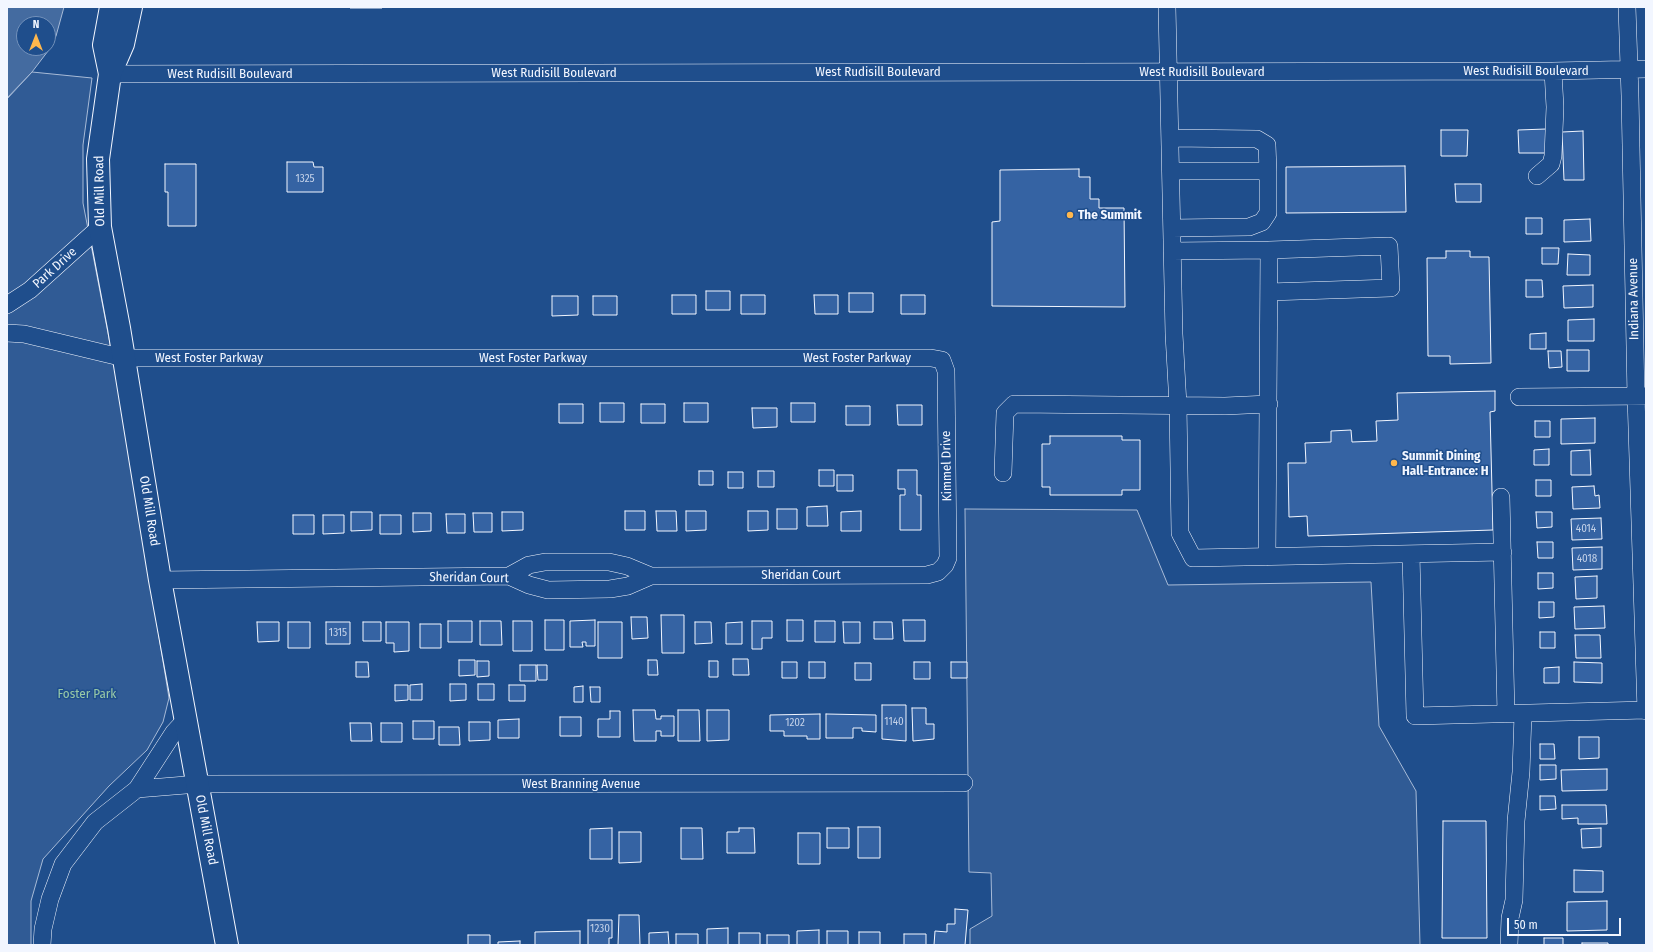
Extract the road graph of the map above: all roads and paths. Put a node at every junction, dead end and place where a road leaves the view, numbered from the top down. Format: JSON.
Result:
{"nodes":[{"id":1,"x":111,"y":7,"type":"edge"},
{"id":2,"x":131,"y":7,"type":"edge"},
{"id":3,"x":1167,"y":7,"type":"edge"},
{"id":4,"x":1627,"y":7,"type":"edge"},
{"id":5,"x":1638,"y":69,"type":"edge"},
{"id":6,"x":1553,"y":71,"type":"junction"},
{"id":7,"x":1168,"y":72,"type":"junction"},
{"id":8,"x":110,"y":74,"type":"junction"},
{"id":9,"x":1170,"y":138,"type":"junction"},
{"id":10,"x":1171,"y":171,"type":"junction"},
{"id":11,"x":1268,"y":171,"type":"junction"},
{"id":12,"x":1537,"y":176,"type":"dead end"},
{"id":13,"x":1639,"y":212,"type":"edge"},
{"id":14,"x":100,"y":227,"type":"junction"},
{"id":15,"x":1172,"y":228,"type":"junction"},
{"id":16,"x":1172,"y":250,"type":"junction"},
{"id":17,"x":1269,"y":250,"type":"junction"},
{"id":18,"x":1269,"y":292,"type":"junction"},
{"id":19,"x":7,"y":305,"type":"edge"},
{"id":20,"x":7,"y":333,"type":"edge"},
{"id":21,"x":124,"y":358,"type":"junction"},
{"id":22,"x":942,"y":360,"type":"joint"},
{"id":23,"x":1641,"y":396,"type":"edge"},
{"id":24,"x":1519,"y":397,"type":"dead end"},
{"id":25,"x":1269,"y":404,"type":"junction"},
{"id":26,"x":1178,"y":405,"type":"junction"},
{"id":27,"x":1003,"y":473,"type":"dead end"},
{"id":28,"x":1501,"y":497,"type":"dead end"},
{"id":29,"x":1502,"y":552,"type":"junction"},
{"id":30,"x":1411,"y":554,"type":"junction"},
{"id":31,"x":1268,"y":556,"type":"junction"},
{"id":32,"x":941,"y":570,"type":"joint"},
{"id":33,"x":509,"y":576,"type":"junction"},
{"id":34,"x":651,"y":576,"type":"junction"},
{"id":35,"x":160,"y":580,"type":"junction"},
{"id":36,"x":1646,"y":710,"type":"edge"},
{"id":37,"x":1506,"y":714,"type":"junction"},
{"id":38,"x":1530,"y":714,"type":"junction"},
{"id":39,"x":186,"y":719,"type":"junction"},
{"id":40,"x":964,"y":783,"type":"dead end"},
{"id":41,"x":198,"y":784,"type":"junction"},
{"id":42,"x":137,"y":789,"type":"junction"},
{"id":43,"x":42,"y":945,"type":"edge"},
{"id":44,"x":227,"y":945,"type":"edge"},
{"id":45,"x":1509,"y":945,"type":"edge"}],
"edges":[{"from":1,"to":8,"type":"main road"},
{"from":2,"to":8,"type":"main road"},
{"from":3,"to":7,"type":"street"},
{"from":4,"to":5,"type":"street","name":"Indiana Avenue"},
{"from":5,"to":6,"type":"street","name":"West Rudisill Boulevard"},
{"from":5,"to":13,"type":"street","name":"Indiana Avenue"},
{"from":6,"to":7,"type":"street","name":"West Rudisill Boulevard"},
{"from":6,"to":12,"type":"street"},
{"from":7,"to":8,"type":"street","name":"West Rudisill Boulevard"},
{"from":7,"to":9,"type":"street"},
{"from":8,"to":14,"type":"main road","name":"Old Mill Road"},
{"from":9,"to":10,"type":"street"},
{"from":9,"to":11,"type":"street"},
{"from":10,"to":11,"type":"street"},
{"from":10,"to":15,"type":"street"},
{"from":11,"to":15,"type":"street"},
{"from":13,"to":23,"type":"street","name":"Indiana Avenue"},
{"from":14,"to":19,"type":"street","name":"Park Drive"},
{"from":14,"to":21,"type":"main road","name":"Old Mill Road"},
{"from":15,"to":16,"type":"street"},
{"from":16,"to":17,"type":"street"},
{"from":16,"to":26,"type":"street"},
{"from":17,"to":18,"type":"street"},
{"from":17,"to":18,"type":"street"},
{"from":18,"to":25,"type":"street"},
{"from":20,"to":21,"type":"street"},
{"from":21,"to":22,"type":"street","name":"West Foster Parkway"},
{"from":21,"to":35,"type":"main road","name":"Old Mill Road"},
{"from":22,"to":32,"type":"street","name":"Kimmel Drive"},
{"from":23,"to":24,"type":"street"},
{"from":23,"to":36,"type":"street","name":"Indiana Avenue"},
{"from":25,"to":26,"type":"street"},
{"from":25,"to":31,"type":"street"},
{"from":26,"to":27,"type":"street"},
{"from":26,"to":31,"type":"street"},
{"from":28,"to":29,"type":"street"},
{"from":29,"to":30,"type":"street"},
{"from":29,"to":37,"type":"street"},
{"from":30,"to":31,"type":"street"},
{"from":30,"to":37,"type":"street"},
{"from":32,"to":34,"type":"street","name":"Sheridan Court"},
{"from":33,"to":34,"type":"street","name":"Sheridan Court"},
{"from":33,"to":34,"type":"street"},
{"from":33,"to":35,"type":"street","name":"Sheridan Court"},
{"from":35,"to":39,"type":"main road","name":"Old Mill Road"},
{"from":36,"to":38,"type":"street"},
{"from":37,"to":38,"type":"street"},
{"from":38,"to":45,"type":"street"},
{"from":39,"to":41,"type":"main road","name":"Old Mill Road"},
{"from":39,"to":42,"type":"street"},
{"from":40,"to":41,"type":"street","name":"West Branning Avenue"},
{"from":41,"to":42,"type":"street","name":"West Branning Avenue"},
{"from":41,"to":44,"type":"main road","name":"Old Mill Road"},
{"from":42,"to":43,"type":"street"}]}
